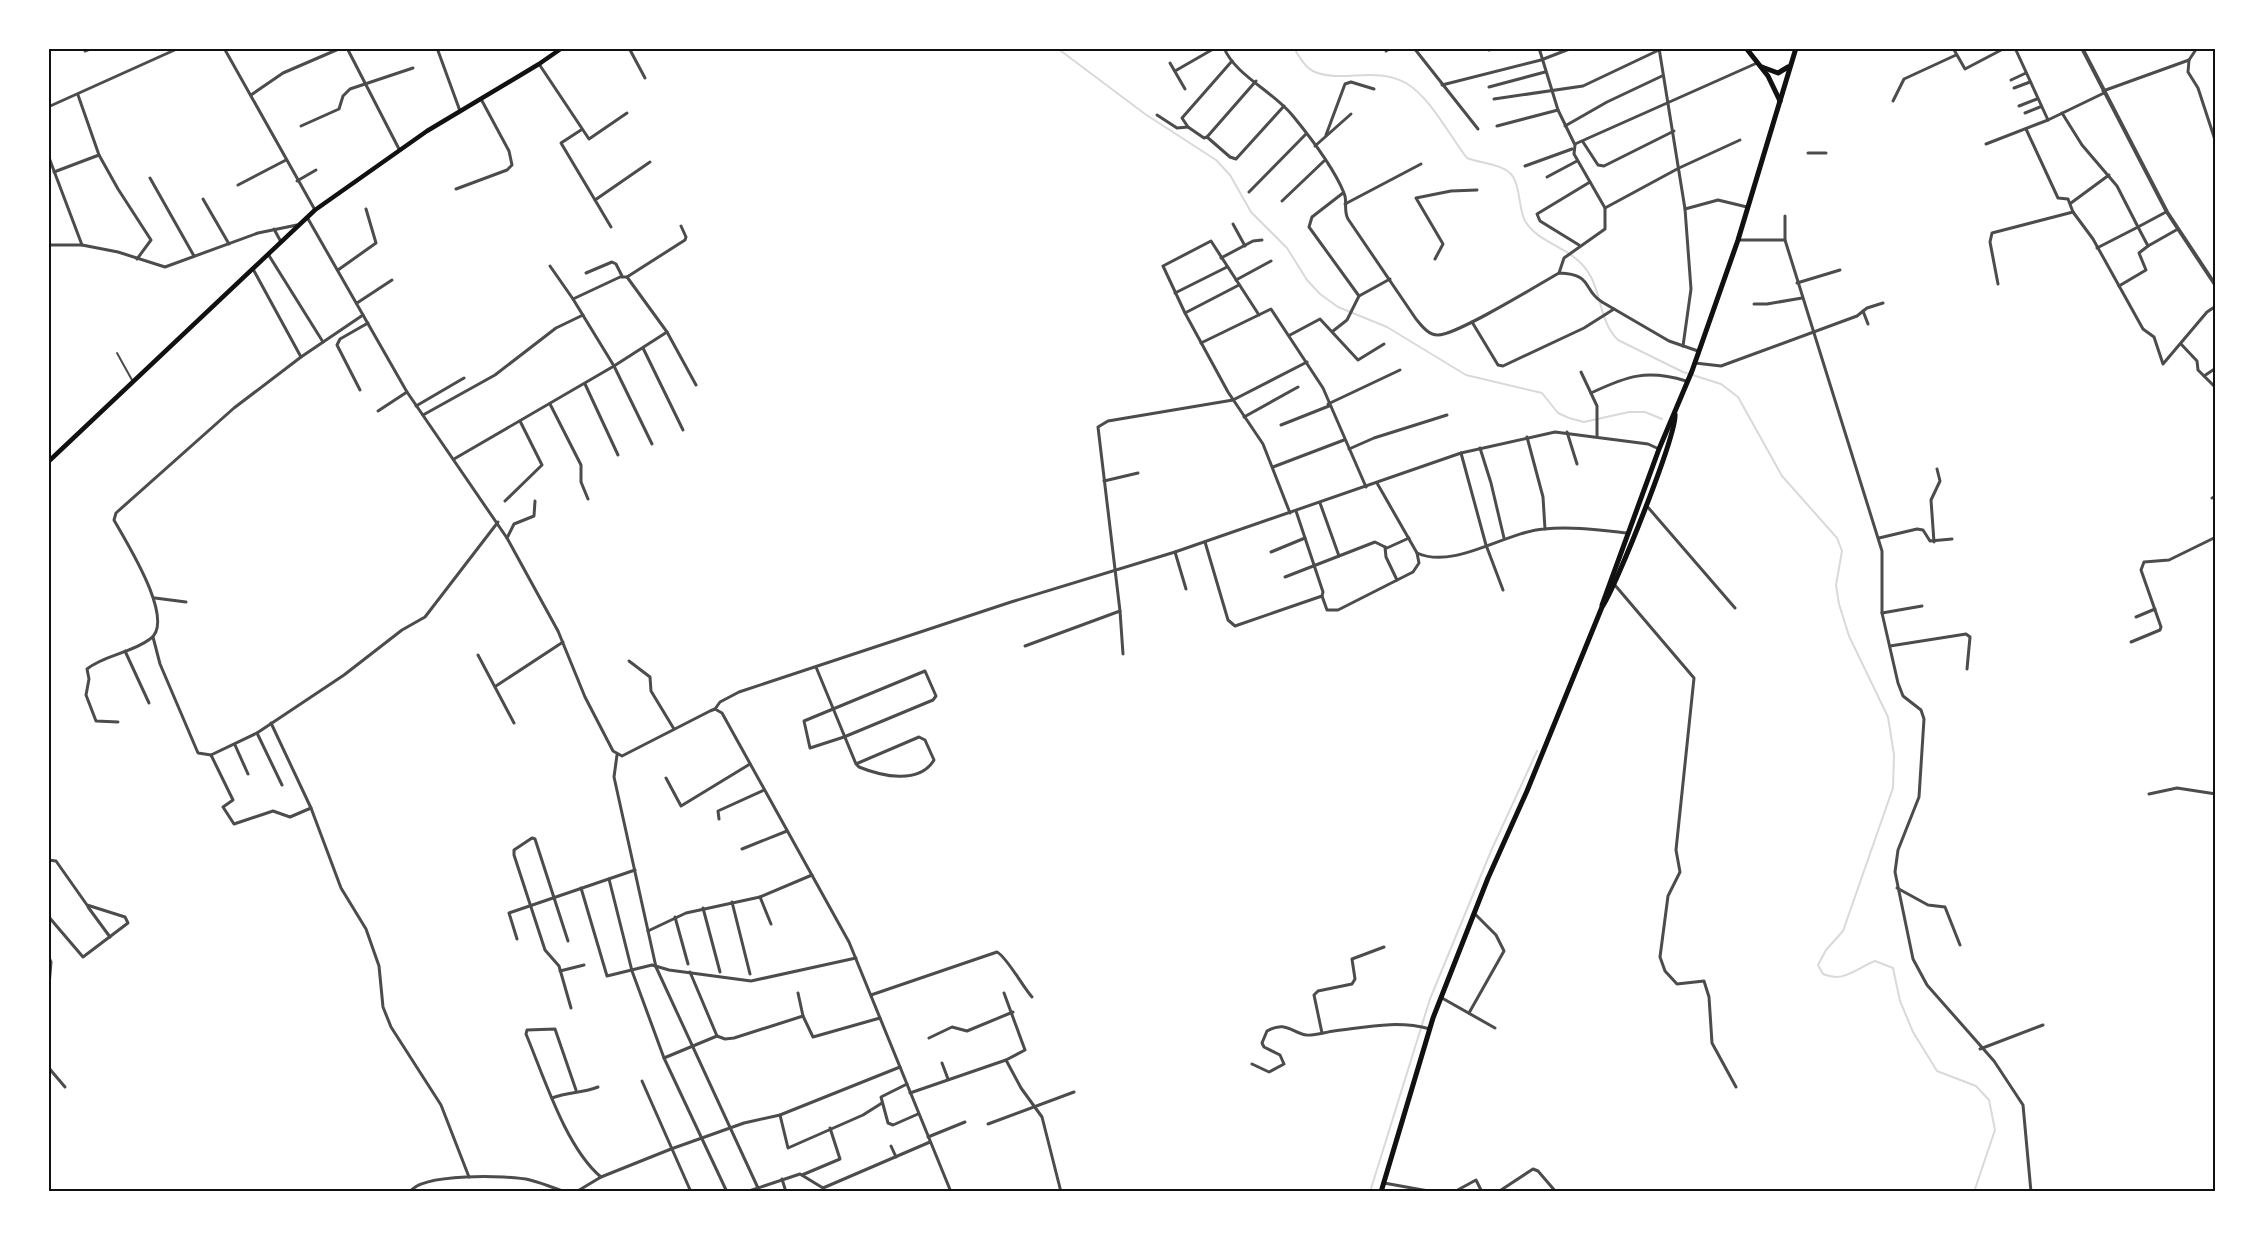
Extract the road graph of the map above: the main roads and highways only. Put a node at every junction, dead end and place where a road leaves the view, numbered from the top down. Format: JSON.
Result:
{"nodes":[{"id":1,"x":562,"y":48,"type":"edge"},
{"id":2,"x":1746,"y":48,"type":"edge"},
{"id":3,"x":1796,"y":48,"type":"edge"},
{"id":4,"x":1757,"y":63,"type":"junction"},
{"id":5,"x":1791,"y":63,"type":"junction"},
{"id":6,"x":1780,"y":101,"type":"junction"},
{"id":7,"x":1676,"y":414,"type":"junction"},
{"id":8,"x":48,"y":462,"type":"edge"},
{"id":9,"x":1602,"y":607,"type":"junction"},
{"id":10,"x":1381,"y":1192,"type":"edge"}],
"edges":[{"from":1,"to":8,"type":"main road"},
{"from":2,"to":4,"type":"main road"},
{"from":3,"to":5,"type":"main road"},
{"from":4,"to":5,"type":"main road"},
{"from":4,"to":6,"type":"main road"},
{"from":5,"to":6,"type":"main road"},
{"from":6,"to":7,"type":"main road"},
{"from":7,"to":9,"type":"main road"},
{"from":7,"to":9,"type":"main road"},
{"from":9,"to":10,"type":"main road"}]}
